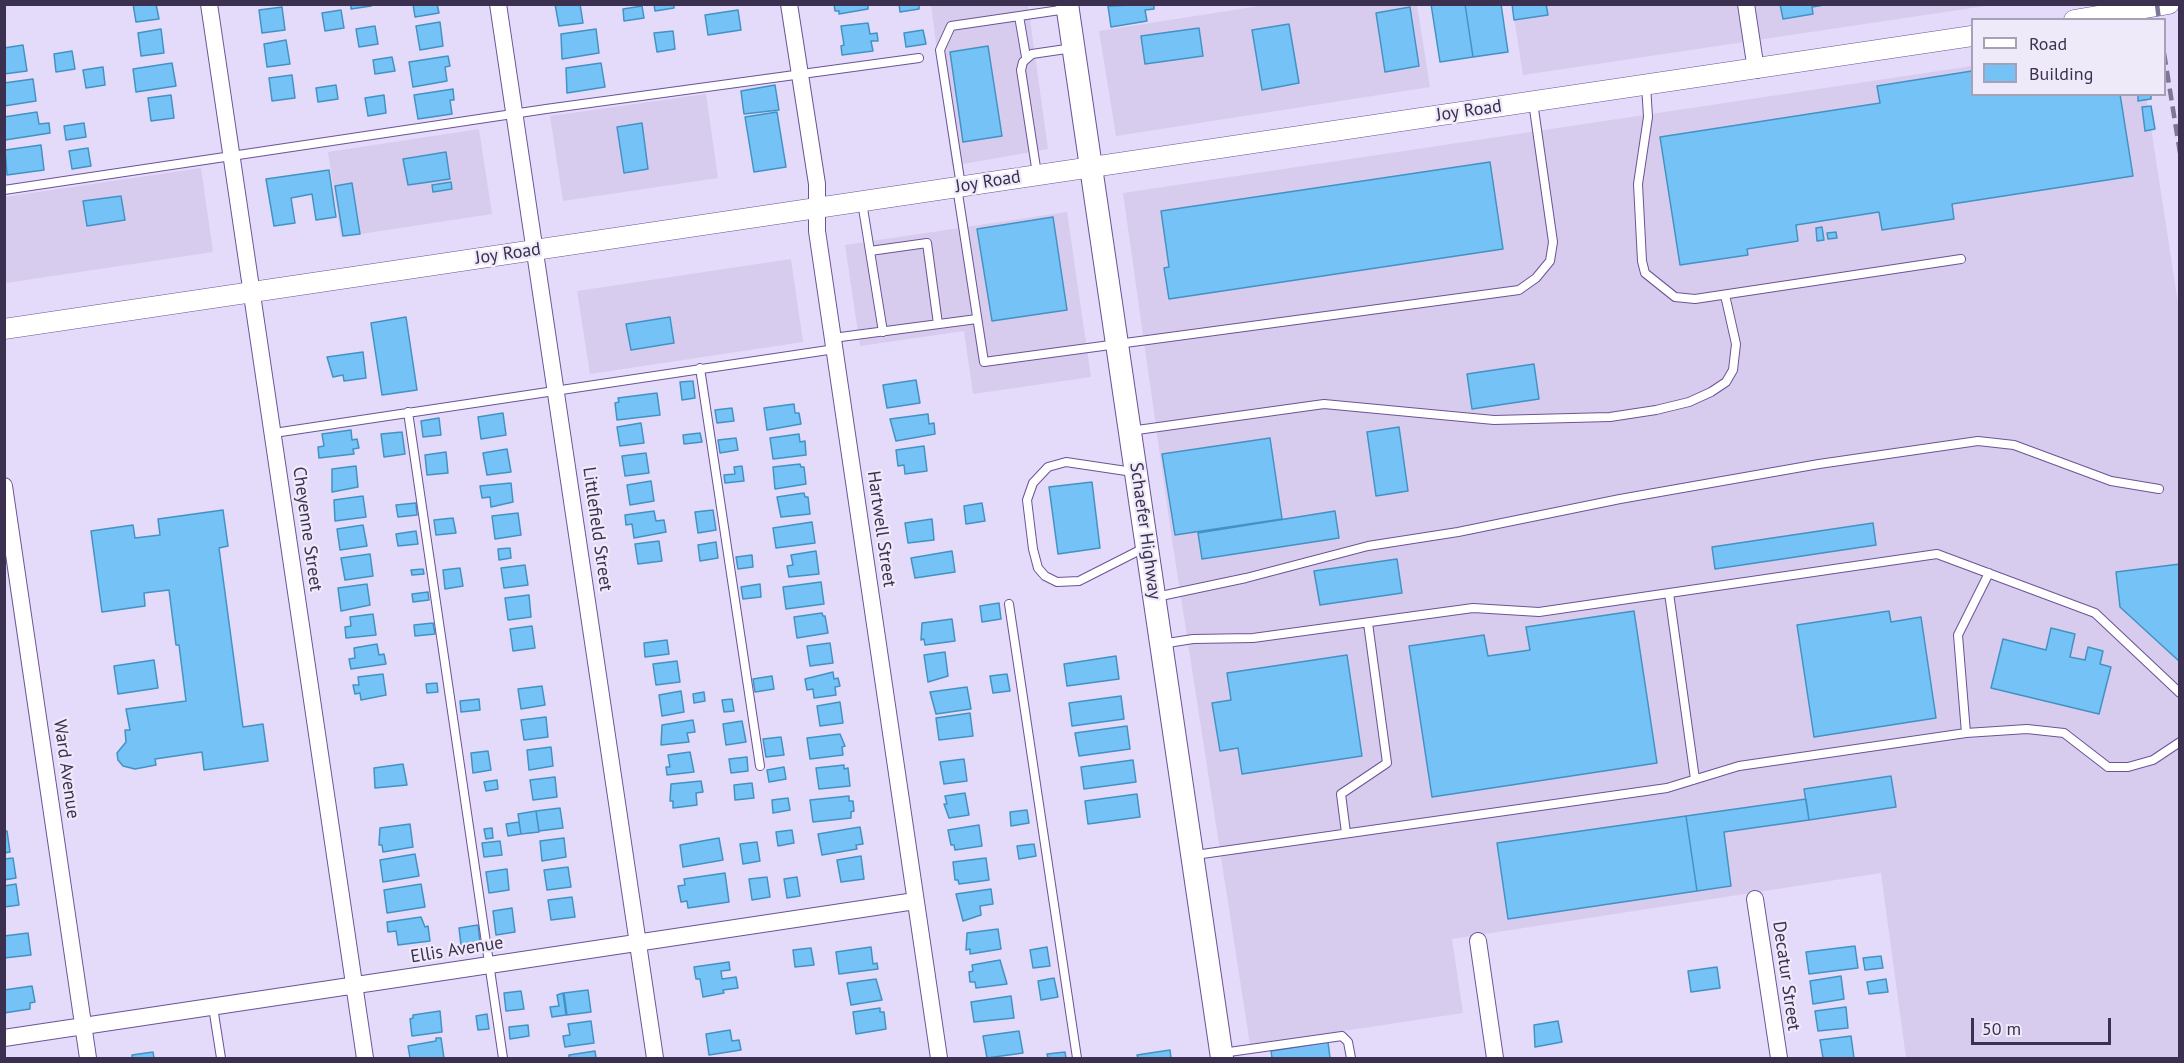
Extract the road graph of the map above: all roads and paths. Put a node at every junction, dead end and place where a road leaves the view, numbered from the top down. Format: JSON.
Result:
{"nodes":[{"id":1,"x":209,"y":4,"type":"edge"},
{"id":2,"x":498,"y":4,"type":"edge"},
{"id":3,"x":789,"y":4,"type":"edge"},
{"id":4,"x":1746,"y":4,"type":"edge"},
{"id":5,"x":2169,"y":4,"type":"edge"},
{"id":6,"x":1067,"y":7,"type":"edge"},
{"id":7,"x":1019,"y":16,"type":"junction"},
{"id":8,"x":2086,"y":18,"type":"edge"},
{"id":9,"x":1971,"y":36,"type":"edge"},
{"id":10,"x":1073,"y":48,"type":"junction"},
{"id":11,"x":1026,"y":57,"type":"junction"},
{"id":12,"x":919,"y":58,"type":"dead end"},
{"id":13,"x":1756,"y":70,"type":"junction"},
{"id":14,"x":800,"y":75,"type":"junction"},
{"id":15,"x":1646,"y":85,"type":"junction"},
{"id":16,"x":1533,"y":102,"type":"junction"},
{"id":17,"x":515,"y":114,"type":"junction"},
{"id":18,"x":233,"y":156,"type":"junction"},
{"id":19,"x":1091,"y":166,"type":"junction"},
{"id":20,"x":1037,"y":174,"type":"junction"},
{"id":21,"x":959,"y":187,"type":"junction"},
{"id":22,"x":4,"y":190,"type":"edge"},
{"id":23,"x":862,"y":201,"type":"junction"},
{"id":24,"x":818,"y":208,"type":"junction"},
{"id":25,"x":536,"y":250,"type":"junction"},
{"id":26,"x":870,"y":251,"type":"junction"},
{"id":27,"x":1961,"y":259,"type":"dead end"},
{"id":28,"x":253,"y":292,"type":"junction"},
{"id":29,"x":1725,"y":295,"type":"junction"},
{"id":30,"x":977,"y":319,"type":"junction"},
{"id":31,"x":938,"y":324,"type":"junction"},
{"id":32,"x":4,"y":329,"type":"edge"},
{"id":33,"x":884,"y":332,"type":"junction"},
{"id":34,"x":1117,"y":342,"type":"junction"},
{"id":35,"x":834,"y":344,"type":"junction"},
{"id":36,"x":700,"y":368,"type":"junction"},
{"id":37,"x":557,"y":389,"type":"junction"},
{"id":38,"x":408,"y":412,"type":"junction"},
{"id":39,"x":1130,"y":431,"type":"junction"},
{"id":40,"x":274,"y":433,"type":"junction"},
{"id":41,"x":1136,"y":472,"type":"junction"},
{"id":42,"x":4,"y":486,"type":"edge"},
{"id":43,"x":2159,"y":489,"type":"dead end"},
{"id":44,"x":1146,"y":547,"type":"junction"},
{"id":45,"x":1989,"y":573,"type":"junction"},
{"id":46,"x":1669,"y":593,"type":"junction"},
{"id":47,"x":1154,"y":597,"type":"junction"},
{"id":48,"x":1009,"y":604,"type":"dead end"},
{"id":49,"x":1368,"y":623,"type":"junction"},
{"id":50,"x":1161,"y":644,"type":"junction"},
{"id":51,"x":2180,"y":693,"type":"edge"},
{"id":52,"x":1966,"y":733,"type":"junction"},
{"id":53,"x":2180,"y":742,"type":"edge"},
{"id":54,"x":760,"y":766,"type":"dead end"},
{"id":55,"x":1695,"y":779,"type":"junction"},
{"id":56,"x":1346,"y":833,"type":"junction"},
{"id":57,"x":1192,"y":856,"type":"junction"},
{"id":58,"x":1755,"y":899,"type":"dead end"},
{"id":59,"x":915,"y":901,"type":"junction"},
{"id":60,"x":1478,"y":941,"type":"dead end"},
{"id":61,"x":638,"y":942,"type":"junction"},
{"id":62,"x":489,"y":965,"type":"junction"},
{"id":63,"x":354,"y":985,"type":"junction"},
{"id":64,"x":213,"y":1006,"type":"junction"},
{"id":65,"x":84,"y":1026,"type":"junction"},
{"id":66,"x":4,"y":1038,"type":"edge"},
{"id":67,"x":1222,"y":1056,"type":"edge"},
{"id":68,"x":88,"y":1059,"type":"edge"},
{"id":69,"x":221,"y":1059,"type":"edge"},
{"id":70,"x":365,"y":1059,"type":"edge"},
{"id":71,"x":502,"y":1059,"type":"edge"},
{"id":72,"x":655,"y":1059,"type":"edge"},
{"id":73,"x":939,"y":1059,"type":"edge"},
{"id":74,"x":1077,"y":1059,"type":"edge"},
{"id":75,"x":1350,"y":1059,"type":"edge"},
{"id":76,"x":1495,"y":1059,"type":"edge"},
{"id":77,"x":1779,"y":1059,"type":"edge"}],
"edges":[{"from":1,"to":18,"type":"street","name":"Cheyenne Street"},
{"from":2,"to":17,"type":"street","name":"Littlefield Street"},
{"from":3,"to":14,"type":"street","name":"Hartwell Street"},
{"from":4,"to":13,"type":"street"},
{"from":5,"to":8,"type":"street"},
{"from":6,"to":7,"type":"lane"},
{"from":6,"to":10,"type":"main road","name":"Schaefer Highway"},
{"from":7,"to":11,"type":"lane"},
{"from":7,"to":21,"type":"lane"},
{"from":9,"to":13,"type":"street","name":"Joy Road"},
{"from":10,"to":11,"type":"lane"},
{"from":10,"to":19,"type":"main road","name":"Schaefer Highway"},
{"from":11,"to":20,"type":"lane"},
{"from":12,"to":14,"type":"lane"},
{"from":13,"to":15,"type":"street","name":"Joy Road"},
{"from":14,"to":17,"type":"lane"},
{"from":14,"to":24,"type":"street","name":"Hartwell Street"},
{"from":15,"to":16,"type":"street","name":"Joy Road"},
{"from":15,"to":29,"type":"lane"},
{"from":16,"to":19,"type":"street","name":"Joy Road"},
{"from":16,"to":34,"type":"lane"},
{"from":17,"to":18,"type":"lane"},
{"from":17,"to":25,"type":"street","name":"Littlefield Street"},
{"from":18,"to":22,"type":"lane"},
{"from":18,"to":28,"type":"street","name":"Cheyenne Street"},
{"from":19,"to":20,"type":"street","name":"Joy Road"},
{"from":19,"to":34,"type":"main road","name":"Schaefer Highway"},
{"from":20,"to":21,"type":"street","name":"Joy Road"},
{"from":21,"to":23,"type":"street","name":"Joy Road"},
{"from":21,"to":30,"type":"lane"},
{"from":23,"to":24,"type":"street","name":"Joy Road"},
{"from":23,"to":26,"type":"lane"},
{"from":24,"to":25,"type":"street","name":"Joy Road"},
{"from":24,"to":35,"type":"street","name":"Hartwell Street"},
{"from":25,"to":28,"type":"street","name":"Joy Road"},
{"from":25,"to":37,"type":"street","name":"Littlefield Street"},
{"from":26,"to":31,"type":"lane"},
{"from":26,"to":33,"type":"lane"},
{"from":27,"to":29,"type":"lane"},
{"from":28,"to":32,"type":"street","name":"Joy Road"},
{"from":28,"to":40,"type":"street","name":"Cheyenne Street"},
{"from":29,"to":39,"type":"lane"},
{"from":30,"to":31,"type":"lane"},
{"from":30,"to":34,"type":"lane"},
{"from":31,"to":33,"type":"lane"},
{"from":33,"to":35,"type":"lane"},
{"from":34,"to":39,"type":"main road","name":"Schaefer Highway"},
{"from":35,"to":36,"type":"lane"},
{"from":35,"to":59,"type":"street","name":"Hartwell Street"},
{"from":36,"to":37,"type":"lane"},
{"from":36,"to":54,"type":"lane"},
{"from":37,"to":38,"type":"lane"},
{"from":37,"to":61,"type":"street","name":"Littlefield Street"},
{"from":38,"to":40,"type":"lane"},
{"from":38,"to":62,"type":"lane"},
{"from":39,"to":41,"type":"main road","name":"Schaefer Highway"},
{"from":40,"to":63,"type":"street","name":"Cheyenne Street"},
{"from":41,"to":44,"type":"main road","name":"Schaefer Highway"},
{"from":41,"to":44,"type":"lane"},
{"from":42,"to":65,"type":"street","name":"Ward Avenue"},
{"from":43,"to":47,"type":"lane"},
{"from":44,"to":47,"type":"main road","name":"Schaefer Highway"},
{"from":45,"to":46,"type":"lane"},
{"from":45,"to":51,"type":"lane"},
{"from":45,"to":52,"type":"lane"},
{"from":46,"to":49,"type":"lane"},
{"from":46,"to":55,"type":"lane"},
{"from":47,"to":50,"type":"main road","name":"Schaefer Highway"},
{"from":48,"to":74,"type":"lane"},
{"from":49,"to":50,"type":"lane"},
{"from":49,"to":56,"type":"lane"},
{"from":50,"to":57,"type":"main road","name":"Schaefer Highway"},
{"from":52,"to":53,"type":"lane"},
{"from":52,"to":55,"type":"lane"},
{"from":55,"to":56,"type":"lane"},
{"from":56,"to":57,"type":"lane"},
{"from":57,"to":67,"type":"main road","name":"Schaefer Highway"},
{"from":58,"to":77,"type":"street","name":"Decatur Street"},
{"from":59,"to":61,"type":"street","name":"Ellis Avenue"},
{"from":59,"to":73,"type":"street","name":"Hartwell Street"},
{"from":60,"to":76,"type":"street"},
{"from":61,"to":62,"type":"street","name":"Ellis Avenue"},
{"from":61,"to":72,"type":"street","name":"Littlefield Street"},
{"from":62,"to":63,"type":"street","name":"Ellis Avenue"},
{"from":62,"to":71,"type":"lane"},
{"from":63,"to":64,"type":"street","name":"Ellis Avenue"},
{"from":63,"to":70,"type":"street","name":"Cheyenne Street"},
{"from":64,"to":65,"type":"street","name":"Ellis Avenue"},
{"from":64,"to":69,"type":"lane"},
{"from":65,"to":66,"type":"street","name":"Ellis Avenue"},
{"from":65,"to":68,"type":"street","name":"Ward Avenue"},
{"from":67,"to":75,"type":"lane"}]}
